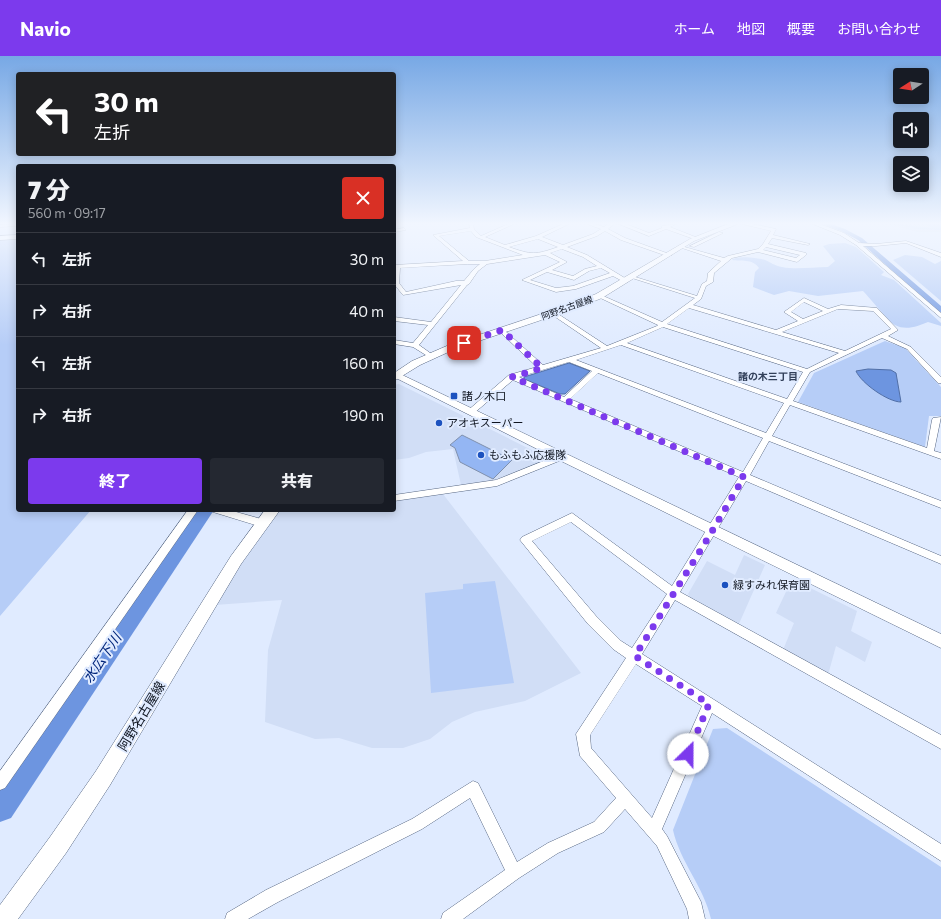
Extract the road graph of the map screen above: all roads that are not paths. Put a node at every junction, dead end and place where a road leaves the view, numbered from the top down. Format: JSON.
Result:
{"nodes":[{"id":1,"x":435,"y":264,"type":"edge"},
{"id":2,"x":483,"y":264,"type":"edge"},
{"id":3,"x":559,"y":264,"type":"edge"},
{"id":4,"x":598,"y":264,"type":"edge"},
{"id":5,"x":654,"y":264,"type":"edge"},
{"id":6,"x":720,"y":264,"type":"edge"},
{"id":7,"x":883,"y":264,"type":"edge"},
{"id":8,"x":601,"y":266,"type":"junction"},
{"id":9,"x":396,"y":267,"type":"edge"},
{"id":10,"x":547,"y":270,"type":"junction"},
{"id":11,"x":613,"y":274,"type":"junction"},
{"id":12,"x":634,"y":277,"type":"junction"},
{"id":13,"x":626,"y":281,"type":"junction"},
{"id":14,"x":396,"y":283,"type":"edge"},
{"id":15,"x":467,"y":283,"type":"junction"},
{"id":16,"x":599,"y":296,"type":"junction"},
{"id":17,"x":699,"y":298,"type":"junction"},
{"id":18,"x":689,"y":306,"type":"junction"},
{"id":19,"x":828,"y":311,"type":"junction"},
{"id":20,"x":553,"y":313,"type":"junction"},
{"id":21,"x":941,"y":316,"type":"edge"},
{"id":22,"x":396,"y":320,"type":"edge"},
{"id":23,"x":804,"y":322,"type":"junction"},
{"id":24,"x":433,"y":324,"type":"junction"},
{"id":25,"x":664,"y":325,"type":"junction"},
{"id":26,"x":502,"y":330,"type":"junction"},
{"id":27,"x":777,"y":332,"type":"junction"},
{"id":28,"x":883,"y":336,"type":"junction"},
{"id":29,"x":396,"y":342,"type":"edge"},
{"id":30,"x":622,"y":343,"type":"junction"},
{"id":31,"x":415,"y":345,"type":"junction"},
{"id":32,"x":606,"y":349,"type":"junction"},
{"id":33,"x":845,"y":353,"type":"junction"},
{"id":34,"x":431,"y":356,"type":"junction"},
{"id":35,"x":570,"y":360,"type":"junction"},
{"id":36,"x":542,"y":368,"type":"junction"},
{"id":37,"x":597,"y":370,"type":"junction"},
{"id":38,"x":808,"y":371,"type":"junction"},
{"id":39,"x":396,"y":375,"type":"edge"},
{"id":40,"x":396,"y":376,"type":"edge"},
{"id":41,"x":512,"y":377,"type":"junction"},
{"id":42,"x":941,"y":381,"type":"edge"},
{"id":43,"x":565,"y":400,"type":"junction"},
{"id":44,"x":788,"y":402,"type":"junction"},
{"id":45,"x":470,"y":412,"type":"junction"},
{"id":46,"x":941,"y":419,"type":"edge"},
{"id":47,"x":768,"y":437,"type":"junction"},
{"id":48,"x":930,"y":452,"type":"junction"},
{"id":49,"x":941,"y":456,"type":"edge"},
{"id":50,"x":561,"y":457,"type":"junction"},
{"id":51,"x":744,"y":477,"type":"junction"},
{"id":52,"x":396,"y":498,"type":"edge"},
{"id":53,"x":941,"y":504,"type":"edge"},
{"id":54,"x":192,"y":512,"type":"edge"},
{"id":55,"x":231,"y":512,"type":"edge"},
{"id":56,"x":267,"y":517,"type":"edge"},
{"id":57,"x":713,"y":530,"type":"junction"},
{"id":58,"x":941,"y":560,"type":"edge"},
{"id":59,"x":673,"y":593,"type":"junction"},
{"id":60,"x":941,"y":642,"type":"edge"},
{"id":61,"x":635,"y":656,"type":"junction"},
{"id":62,"x":709,"y":704,"type":"junction"},
{"id":63,"x":941,"y":742,"type":"edge"},
{"id":64,"x":0,"y":783,"type":"edge"},
{"id":65,"x":625,"y":799,"type":"junction"},
{"id":66,"x":653,"y":830,"type":"junction"},
{"id":67,"x":941,"y":853,"type":"edge"},
{"id":68,"x":514,"y":874,"type":"junction"},
{"id":69,"x":4,"y":919,"type":"edge"},
{"id":70,"x":233,"y":919,"type":"edge"},
{"id":71,"x":449,"y":919,"type":"edge"},
{"id":72,"x":697,"y":919,"type":"edge"}],
"edges":[{"from":1,"to":9,"type":"street"},
{"from":2,"to":15,"type":"street"},
{"from":3,"to":10,"type":"street"},
{"from":4,"to":8,"type":"street"},
{"from":5,"to":12,"type":"main road","name":"阿野名古屋線"},
{"from":6,"to":17,"type":"street"},
{"from":7,"to":21,"type":"street"},
{"from":8,"to":10,"type":"street"},
{"from":8,"to":11,"type":"street"},
{"from":10,"to":11,"type":"street"},
{"from":11,"to":13,"type":"street"},
{"from":12,"to":13,"type":"main road","name":"阿野名古屋線"},
{"from":12,"to":17,"type":"street"},
{"from":13,"to":16,"type":"main road","name":"阿野名古屋線"},
{"from":14,"to":15,"type":"street"},
{"from":15,"to":24,"type":"street"},
{"from":16,"to":20,"type":"main road","name":"阿野名古屋線"},
{"from":16,"to":25,"type":"street"},
{"from":17,"to":18,"type":"street"},
{"from":18,"to":25,"type":"street"},
{"from":18,"to":27,"type":"street"},
{"from":19,"to":23,"type":"street"},
{"from":19,"to":23,"type":"street"},
{"from":19,"to":28,"type":"street"},
{"from":20,"to":26,"type":"main road","name":"阿野名古屋線"},
{"from":20,"to":32,"type":"street"},
{"from":22,"to":24,"type":"street"},
{"from":23,"to":27,"type":"street"},
{"from":24,"to":31,"type":"street"},
{"from":25,"to":30,"type":"street"},
{"from":25,"to":38,"type":"street"},
{"from":26,"to":34,"type":"main road","name":"阿野名古屋線"},
{"from":26,"to":36,"type":"street"},
{"from":27,"to":33,"type":"street"},
{"from":28,"to":33,"type":"street"},
{"from":28,"to":42,"type":"street"},
{"from":29,"to":31,"type":"street"},
{"from":30,"to":32,"type":"street"},
{"from":30,"to":44,"type":"street"},
{"from":31,"to":34,"type":"street"},
{"from":32,"to":35,"type":"street"},
{"from":33,"to":38,"type":"street"},
{"from":34,"to":39,"type":"main road","name":"阿野名古屋線"},
{"from":35,"to":36,"type":"street"},
{"from":35,"to":37,"type":"street"},
{"from":36,"to":41,"type":"street"},
{"from":37,"to":43,"type":"street"},
{"from":37,"to":47,"type":"street"},
{"from":38,"to":44,"type":"street"},
{"from":40,"to":45,"type":"street"},
{"from":41,"to":43,"type":"street"},
{"from":41,"to":45,"type":"street"},
{"from":43,"to":51,"type":"street"},
{"from":44,"to":47,"type":"street"},
{"from":44,"to":48,"type":"street"},
{"from":45,"to":50,"type":"street"},
{"from":46,"to":48,"type":"street"},
{"from":47,"to":51,"type":"street"},
{"from":47,"to":53,"type":"street"},
{"from":48,"to":49,"type":"street"},
{"from":50,"to":52,"type":"street"},
{"from":50,"to":57,"type":"street"},
{"from":51,"to":57,"type":"street"},
{"from":51,"to":58,"type":"street"},
{"from":54,"to":64,"type":"street"},
{"from":55,"to":56,"type":"street"},
{"from":56,"to":69,"type":"main road","name":"阿野名古屋線"},
{"from":57,"to":59,"type":"street"},
{"from":57,"to":60,"type":"street"},
{"from":59,"to":61,"type":"street"},
{"from":59,"to":61,"type":"street"},
{"from":59,"to":63,"type":"street"},
{"from":61,"to":62,"type":"street"},
{"from":61,"to":65,"type":"street"},
{"from":62,"to":66,"type":"street"},
{"from":62,"to":67,"type":"street"},
{"from":65,"to":66,"type":"street"},
{"from":65,"to":68,"type":"street"},
{"from":66,"to":72,"type":"street"},
{"from":68,"to":70,"type":"street"},
{"from":68,"to":71,"type":"street"}]}
